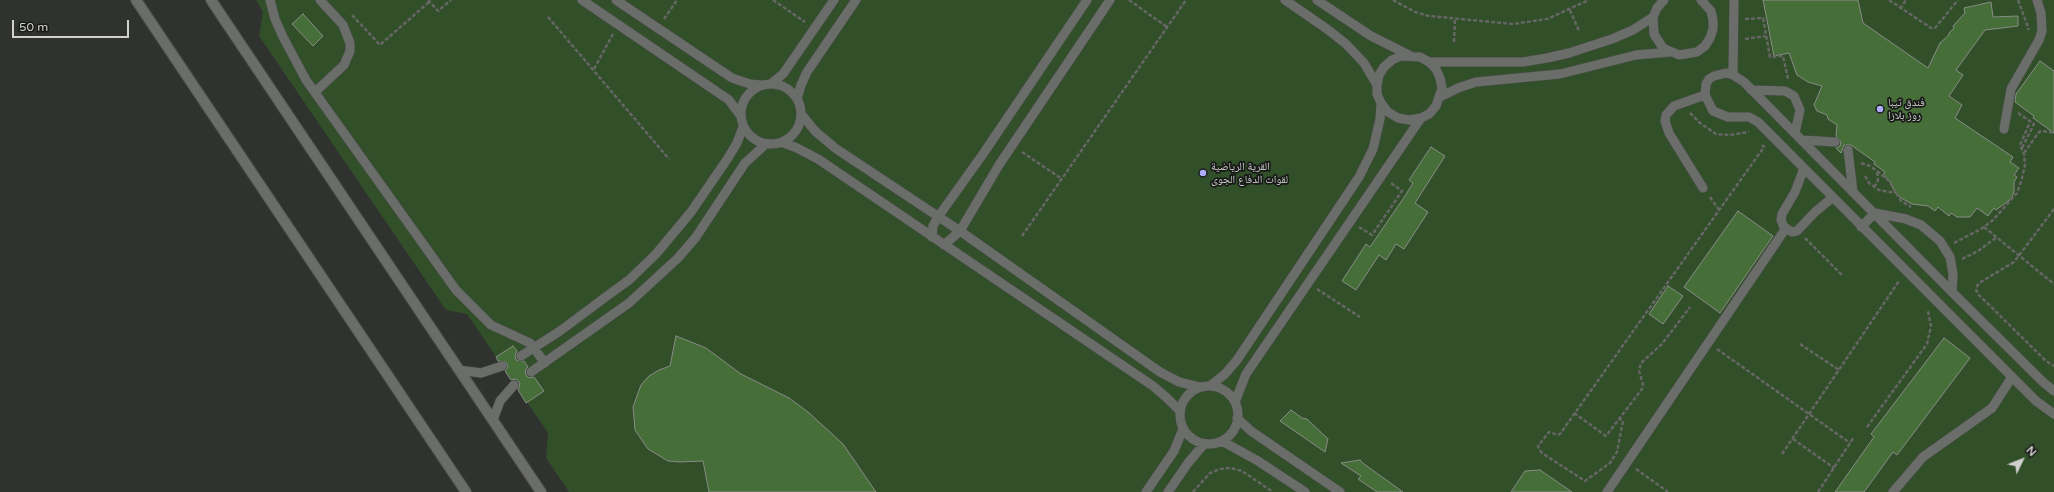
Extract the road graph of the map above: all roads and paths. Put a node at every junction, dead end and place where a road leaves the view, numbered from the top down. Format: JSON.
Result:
{"nodes":[{"id":1,"x":136,"y":0,"type":"edge"},
{"id":2,"x":270,"y":0,"type":"edge"},
{"id":3,"x":320,"y":0,"type":"edge"},
{"id":4,"x":451,"y":0,"type":"edge"},
{"id":5,"x":582,"y":0,"type":"edge"},
{"id":6,"x":616,"y":0,"type":"edge"},
{"id":7,"x":677,"y":0,"type":"edge"},
{"id":8,"x":773,"y":0,"type":"edge"},
{"id":9,"x":834,"y":0,"type":"edge"},
{"id":10,"x":856,"y":0,"type":"edge"},
{"id":11,"x":1087,"y":0,"type":"edge"},
{"id":12,"x":1110,"y":0,"type":"edge"},
{"id":13,"x":1129,"y":0,"type":"edge"},
{"id":14,"x":1186,"y":0,"type":"edge"},
{"id":15,"x":1285,"y":0,"type":"edge"},
{"id":16,"x":1317,"y":0,"type":"edge"},
{"id":17,"x":1393,"y":0,"type":"edge"},
{"id":18,"x":1589,"y":0,"type":"edge"},
{"id":19,"x":1664,"y":0,"type":"edge"},
{"id":20,"x":1701,"y":0,"type":"edge"},
{"id":21,"x":1712,"y":0,"type":"edge"},
{"id":22,"x":1734,"y":0,"type":"edge"},
{"id":23,"x":1889,"y":0,"type":"edge"},
{"id":24,"x":1906,"y":0,"type":"edge"},
{"id":25,"x":1958,"y":0,"type":"edge"},
{"id":26,"x":2018,"y":0,"type":"edge"},
{"id":27,"x":2037,"y":0,"type":"edge"},
{"id":28,"x":213,"y":1,"type":"edge"},
{"id":29,"x":428,"y":1,"type":"edge"},
{"id":30,"x":1900,"y":9,"type":"junction"},
{"id":31,"x":1570,"y":10,"type":"junction"},
{"id":32,"x":349,"y":11,"type":"dead end"},
{"id":33,"x":1711,"y":11,"type":"junction"},
{"id":34,"x":2024,"y":15,"type":"dead end"},
{"id":35,"x":548,"y":17,"type":"dead end"},
{"id":36,"x":1652,"y":17,"type":"junction"},
{"id":37,"x":1455,"y":19,"type":"junction"},
{"id":38,"x":1733,"y":20,"type":"junction"},
{"id":39,"x":1167,"y":27,"type":"junction"},
{"id":40,"x":658,"y":28,"type":"junction"},
{"id":41,"x":814,"y":28,"type":"junction"},
{"id":42,"x":1579,"y":31,"type":"dead end"},
{"id":43,"x":613,"y":34,"type":"dead end"},
{"id":44,"x":1766,"y":36,"type":"junction"},
{"id":45,"x":1733,"y":41,"type":"junction"},
{"id":46,"x":1454,"y":42,"type":"dead end"},
{"id":47,"x":1670,"y":52,"type":"junction"},
{"id":48,"x":1410,"y":55,"type":"junction"},
{"id":49,"x":1429,"y":62,"type":"junction"},
{"id":50,"x":594,"y":70,"type":"junction"},
{"id":51,"x":1733,"y":75,"type":"junction"},
{"id":52,"x":772,"y":83,"type":"junction"},
{"id":53,"x":761,"y":85,"type":"junction"},
{"id":54,"x":1377,"y":85,"type":"junction"},
{"id":55,"x":1751,"y":90,"type":"junction"},
{"id":56,"x":315,"y":92,"type":"junction"},
{"id":57,"x":1791,"y":93,"type":"junction"},
{"id":58,"x":1705,"y":95,"type":"junction"},
{"id":59,"x":1440,"y":98,"type":"junction"},
{"id":60,"x":798,"y":99,"type":"junction"},
{"id":61,"x":1381,"y":103,"type":"junction"},
{"id":62,"x":740,"y":115,"type":"junction"},
{"id":63,"x":802,"y":115,"type":"junction"},
{"id":64,"x":1420,"y":118,"type":"junction"},
{"id":65,"x":2030,"y":122,"type":"dead end"},
{"id":66,"x":2034,"y":124,"type":"dead end"},
{"id":67,"x":743,"y":126,"type":"junction"},
{"id":68,"x":2004,"y":129,"type":"dead end"},
{"id":69,"x":1795,"y":133,"type":"junction"},
{"id":70,"x":2054,"y":133,"type":"edge"},
{"id":71,"x":1802,"y":140,"type":"junction"},
{"id":72,"x":781,"y":142,"type":"junction"},
{"id":73,"x":1835,"y":142,"type":"dead end"},
{"id":74,"x":766,"y":144,"type":"junction"},
{"id":75,"x":1013,"y":145,"type":"junction"},
{"id":76,"x":1764,"y":147,"type":"dead end"},
{"id":77,"x":2022,"y":148,"type":"junction"},
{"id":78,"x":1848,"y":150,"type":"dead end"},
{"id":79,"x":2024,"y":154,"type":"junction"},
{"id":80,"x":669,"y":159,"type":"dead end"},
{"id":81,"x":1855,"y":162,"type":"junction"},
{"id":82,"x":1804,"y":168,"type":"junction"},
{"id":83,"x":1861,"y":168,"type":"dead end"},
{"id":84,"x":1877,"y":171,"type":"junction"},
{"id":85,"x":1863,"y":173,"type":"dead end"},
{"id":86,"x":1380,"y":176,"type":"junction"},
{"id":87,"x":1062,"y":179,"type":"junction"},
{"id":88,"x":1874,"y":187,"type":"junction"},
{"id":89,"x":1703,"y":188,"type":"dead end"},
{"id":90,"x":1854,"y":192,"type":"junction"},
{"id":91,"x":1895,"y":193,"type":"junction"},
{"id":92,"x":1832,"y":198,"type":"junction"},
{"id":93,"x":1901,"y":201,"type":"dead end"},
{"id":94,"x":2054,"y":209,"type":"edge"},
{"id":95,"x":1875,"y":213,"type":"junction"},
{"id":96,"x":938,"y":217,"type":"junction"},
{"id":97,"x":1351,"y":221,"type":"junction"},
{"id":98,"x":1862,"y":227,"type":"junction"},
{"id":99,"x":1984,"y":227,"type":"junction"},
{"id":100,"x":1786,"y":228,"type":"junction"},
{"id":101,"x":960,"y":231,"type":"junction"},
{"id":102,"x":1797,"y":231,"type":"junction"},
{"id":103,"x":1022,"y":236,"type":"dead end"},
{"id":104,"x":932,"y":237,"type":"junction"},
{"id":105,"x":1996,"y":237,"type":"junction"},
{"id":106,"x":944,"y":245,"type":"junction"},
{"id":107,"x":1945,"y":247,"type":"junction"},
{"id":108,"x":2019,"y":256,"type":"junction"},
{"id":109,"x":1952,"y":263,"type":"junction"},
{"id":110,"x":1906,"y":271,"type":"junction"},
{"id":111,"x":1842,"y":275,"type":"dead end"},
{"id":112,"x":1308,"y":283,"type":"junction"},
{"id":113,"x":2054,"y":284,"type":"edge"},
{"id":114,"x":1952,"y":292,"type":"junction"},
{"id":115,"x":1690,"y":307,"type":"dead end"},
{"id":116,"x":1928,"y":310,"type":"dead end"},
{"id":117,"x":1360,"y":317,"type":"dead end"},
{"id":118,"x":1709,"y":342,"type":"junction"},
{"id":119,"x":1800,"y":344,"type":"dead end"},
{"id":120,"x":534,"y":348,"type":"junction"},
{"id":121,"x":520,"y":356,"type":"dead end"},
{"id":122,"x":545,"y":363,"type":"junction"},
{"id":123,"x":502,"y":366,"type":"dead end"},
{"id":124,"x":2054,"y":366,"type":"edge"},
{"id":125,"x":459,"y":370,"type":"junction"},
{"id":126,"x":1839,"y":370,"type":"junction"},
{"id":127,"x":531,"y":372,"type":"dead end"},
{"id":128,"x":2012,"y":377,"type":"junction"},
{"id":129,"x":514,"y":385,"type":"dead end"},
{"id":130,"x":1210,"y":386,"type":"junction"},
{"id":131,"x":1200,"y":388,"type":"junction"},
{"id":132,"x":2054,"y":391,"type":"edge"},
{"id":133,"x":1235,"y":402,"type":"junction"},
{"id":134,"x":1180,"y":412,"type":"junction"},
{"id":135,"x":1574,"y":414,"type":"junction"},
{"id":136,"x":1809,"y":414,"type":"junction"},
{"id":137,"x":2054,"y":414,"type":"edge"},
{"id":138,"x":1237,"y":418,"type":"junction"},
{"id":139,"x":1618,"y":418,"type":"junction"},
{"id":140,"x":493,"y":420,"type":"junction"},
{"id":141,"x":1867,"y":427,"type":"dead end"},
{"id":142,"x":1183,"y":429,"type":"junction"},
{"id":143,"x":1854,"y":437,"type":"dead end"},
{"id":144,"x":1792,"y":439,"type":"junction"},
{"id":145,"x":1222,"y":441,"type":"junction"},
{"id":146,"x":1850,"y":443,"type":"junction"},
{"id":147,"x":1204,"y":444,"type":"junction"},
{"id":148,"x":1616,"y":454,"type":"junction"},
{"id":149,"x":1782,"y":454,"type":"dead end"},
{"id":150,"x":1627,"y":462,"type":"junction"},
{"id":151,"x":1834,"y":468,"type":"junction"},
{"id":152,"x":466,"y":492,"type":"edge"},
{"id":153,"x":541,"y":492,"type":"edge"},
{"id":154,"x":1146,"y":492,"type":"edge"},
{"id":155,"x":1168,"y":492,"type":"edge"},
{"id":156,"x":1193,"y":492,"type":"edge"},
{"id":157,"x":1273,"y":492,"type":"edge"},
{"id":158,"x":1305,"y":492,"type":"edge"},
{"id":159,"x":1340,"y":492,"type":"edge"},
{"id":160,"x":1607,"y":492,"type":"edge"},
{"id":161,"x":1668,"y":492,"type":"edge"},
{"id":162,"x":1818,"y":492,"type":"edge"},
{"id":163,"x":1893,"y":492,"type":"edge"}],
"edges":[{"from":1,"to":152,"type":"street"},
{"from":2,"to":56,"type":"lane"},
{"from":3,"to":56,"type":"lane"},
{"from":4,"to":29,"type":"path"},
{"from":5,"to":62,"type":"lane"},
{"from":6,"to":40,"type":"lane"},
{"from":7,"to":40,"type":"path"},
{"from":8,"to":41,"type":"path"},
{"from":9,"to":41,"type":"lane"},
{"from":10,"to":60,"type":"lane"},
{"from":11,"to":96,"type":"lane"},
{"from":12,"to":75,"type":"lane"},
{"from":13,"to":39,"type":"path"},
{"from":14,"to":39,"type":"path"},
{"from":15,"to":54,"type":"lane"},
{"from":16,"to":48,"type":"lane"},
{"from":17,"to":37,"type":"path"},
{"from":18,"to":31,"type":"path"},
{"from":19,"to":36,"type":"lane"},
{"from":20,"to":33,"type":"lane"},
{"from":21,"to":33,"type":"lane"},
{"from":22,"to":38,"type":"lane"},
{"from":23,"to":30,"type":"path"},
{"from":24,"to":30,"type":"path"},
{"from":25,"to":30,"type":"path"},
{"from":26,"to":34,"type":"path"},
{"from":27,"to":68,"type":"lane"},
{"from":28,"to":125,"type":"street"},
{"from":29,"to":32,"type":"path"},
{"from":31,"to":37,"type":"path"},
{"from":31,"to":42,"type":"path"},
{"from":33,"to":47,"type":"lane"},
{"from":35,"to":50,"type":"path"},
{"from":36,"to":47,"type":"lane"},
{"from":36,"to":49,"type":"lane"},
{"from":37,"to":46,"type":"path"},
{"from":38,"to":44,"type":"path"},
{"from":38,"to":45,"type":"lane"},
{"from":39,"to":87,"type":"path"},
{"from":40,"to":53,"type":"lane"},
{"from":41,"to":52,"type":"lane"},
{"from":43,"to":50,"type":"path"},
{"from":44,"to":45,"type":"path"},
{"from":44,"to":57,"type":"path"},
{"from":45,"to":51,"type":"lane"},
{"from":47,"to":59,"type":"lane"},
{"from":48,"to":49,"type":"lane"},
{"from":48,"to":54,"type":"lane"},
{"from":49,"to":59,"type":"lane"},
{"from":50,"to":80,"type":"path"},
{"from":51,"to":55,"type":"lane"},
{"from":51,"to":58,"type":"lane"},
{"from":52,"to":53,"type":"lane"},
{"from":52,"to":60,"type":"lane"},
{"from":53,"to":62,"type":"lane"},
{"from":54,"to":61,"type":"lane"},
{"from":55,"to":57,"type":"lane"},
{"from":55,"to":69,"type":"lane"},
{"from":56,"to":120,"type":"lane"},
{"from":57,"to":69,"type":"lane"},
{"from":58,"to":82,"type":"lane"},
{"from":58,"to":89,"type":"lane"},
{"from":59,"to":64,"type":"lane"},
{"from":60,"to":63,"type":"lane"},
{"from":61,"to":64,"type":"lane"},
{"from":61,"to":130,"type":"lane"},
{"from":62,"to":67,"type":"lane"},
{"from":63,"to":72,"type":"lane"},
{"from":63,"to":96,"type":"lane"},
{"from":64,"to":86,"type":"lane"},
{"from":65,"to":77,"type":"path"},
{"from":66,"to":77,"type":"path"},
{"from":67,"to":74,"type":"lane"},
{"from":67,"to":120,"type":"lane"},
{"from":69,"to":71,"type":"lane"},
{"from":70,"to":79,"type":"path"},
{"from":71,"to":73,"type":"lane"},
{"from":71,"to":90,"type":"lane"},
{"from":72,"to":74,"type":"lane"},
{"from":72,"to":104,"type":"lane"},
{"from":74,"to":122,"type":"lane"},
{"from":75,"to":87,"type":"path"},
{"from":75,"to":101,"type":"lane"},
{"from":76,"to":135,"type":"path"},
{"from":77,"to":79,"type":"path"},
{"from":78,"to":81,"type":"lane"},
{"from":79,"to":99,"type":"path"},
{"from":81,"to":83,"type":"path"},
{"from":81,"to":84,"type":"path"},
{"from":81,"to":90,"type":"lane"},
{"from":82,"to":92,"type":"lane"},
{"from":82,"to":100,"type":"lane"},
{"from":84,"to":88,"type":"path"},
{"from":84,"to":91,"type":"path"},
{"from":85,"to":88,"type":"path"},
{"from":86,"to":97,"type":"lane"},
{"from":86,"to":97,"type":"path"},
{"from":87,"to":103,"type":"path"},
{"from":88,"to":91,"type":"path"},
{"from":90,"to":95,"type":"lane"},
{"from":91,"to":93,"type":"path"},
{"from":92,"to":98,"type":"lane"},
{"from":92,"to":102,"type":"lane"},
{"from":94,"to":108,"type":"path"},
{"from":95,"to":98,"type":"lane"},
{"from":95,"to":107,"type":"lane"},
{"from":95,"to":114,"type":"lane"},
{"from":96,"to":101,"type":"lane"},
{"from":96,"to":104,"type":"lane"},
{"from":97,"to":112,"type":"lane"},
{"from":98,"to":110,"type":"lane"},
{"from":99,"to":105,"type":"path"},
{"from":99,"to":107,"type":"path"},
{"from":100,"to":102,"type":"lane"},
{"from":100,"to":118,"type":"lane"},
{"from":101,"to":106,"type":"lane"},
{"from":101,"to":131,"type":"lane"},
{"from":102,"to":111,"type":"path"},
{"from":104,"to":106,"type":"lane"},
{"from":105,"to":108,"type":"path"},
{"from":105,"to":109,"type":"path"},
{"from":106,"to":134,"type":"lane"},
{"from":107,"to":109,"type":"lane"},
{"from":108,"to":113,"type":"path"},
{"from":108,"to":124,"type":"path"},
{"from":109,"to":114,"type":"lane"},
{"from":110,"to":126,"type":"path"},
{"from":110,"to":128,"type":"lane"},
{"from":112,"to":117,"type":"path"},
{"from":112,"to":133,"type":"lane"},
{"from":114,"to":132,"type":"lane"},
{"from":115,"to":139,"type":"path"},
{"from":116,"to":141,"type":"path"},
{"from":118,"to":136,"type":"path"},
{"from":118,"to":150,"type":"lane"},
{"from":119,"to":126,"type":"path"},
{"from":120,"to":121,"type":"lane"},
{"from":120,"to":122,"type":"lane"},
{"from":122,"to":127,"type":"lane"},
{"from":123,"to":125,"type":"lane"},
{"from":125,"to":140,"type":"street"},
{"from":126,"to":136,"type":"path"},
{"from":128,"to":137,"type":"lane"},
{"from":128,"to":163,"type":"lane"},
{"from":129,"to":140,"type":"lane"},
{"from":130,"to":131,"type":"lane"},
{"from":130,"to":133,"type":"lane"},
{"from":131,"to":134,"type":"lane"},
{"from":133,"to":138,"type":"lane"},
{"from":134,"to":142,"type":"lane"},
{"from":135,"to":139,"type":"path"},
{"from":135,"to":148,"type":"path"},
{"from":136,"to":144,"type":"path"},
{"from":136,"to":146,"type":"path"},
{"from":138,"to":145,"type":"lane"},
{"from":138,"to":159,"type":"lane"},
{"from":139,"to":148,"type":"path"},
{"from":140,"to":153,"type":"street"},
{"from":142,"to":147,"type":"lane"},
{"from":142,"to":154,"type":"lane"},
{"from":143,"to":146,"type":"path"},
{"from":144,"to":149,"type":"path"},
{"from":144,"to":151,"type":"path"},
{"from":145,"to":147,"type":"lane"},
{"from":145,"to":158,"type":"lane"},
{"from":146,"to":151,"type":"path"},
{"from":147,"to":155,"type":"lane"},
{"from":148,"to":150,"type":"path"},
{"from":150,"to":160,"type":"lane"},
{"from":150,"to":161,"type":"path"},
{"from":151,"to":162,"type":"path"},
{"from":156,"to":157,"type":"path"}]}
